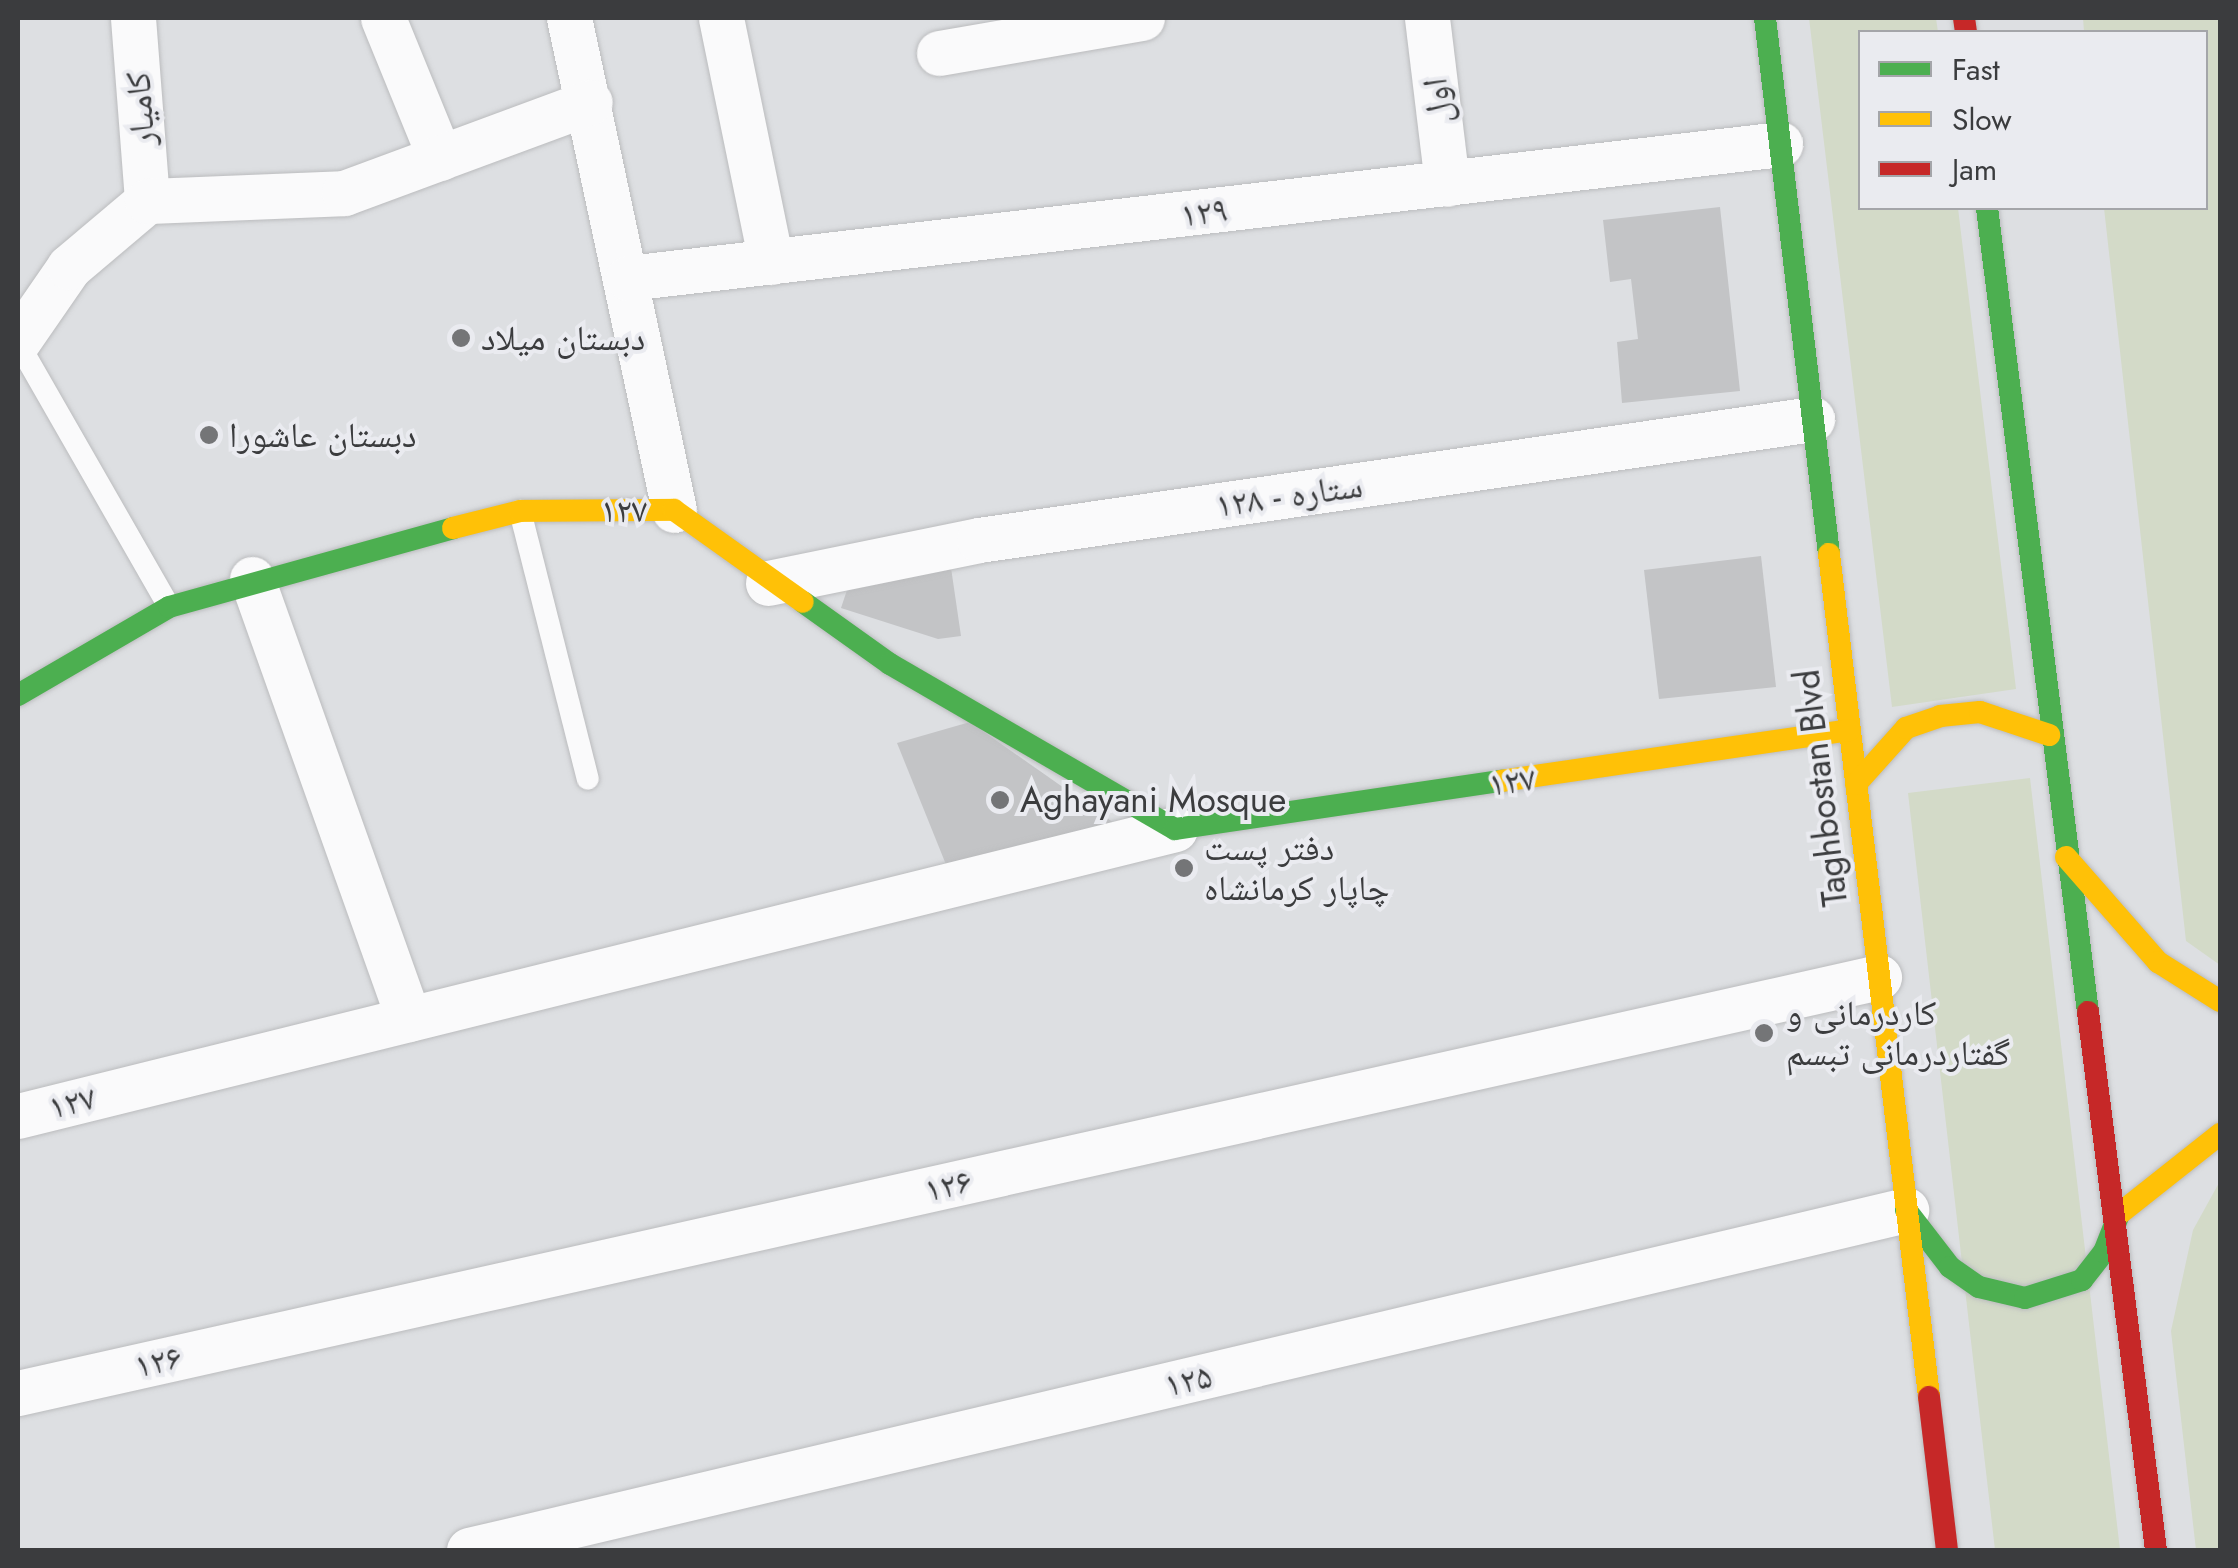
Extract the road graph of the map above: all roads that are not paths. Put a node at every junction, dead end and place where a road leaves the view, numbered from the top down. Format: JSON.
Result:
{"nodes":[{"id":1,"x":133,"y":18,"type":"edge"},
{"id":2,"x":383,"y":18,"type":"edge"},
{"id":3,"x":570,"y":18,"type":"edge"},
{"id":4,"x":721,"y":18,"type":"edge"},
{"id":5,"x":1142,"y":18,"type":"edge"},
{"id":6,"x":1427,"y":18,"type":"edge"},
{"id":7,"x":1765,"y":18,"type":"edge"},
{"id":8,"x":939,"y":53,"type":"dead end"},
{"id":9,"x":590,"y":102,"type":"junction"},
{"id":10,"x":1780,"y":144,"type":"junction"},
{"id":11,"x":440,"y":158,"type":"junction"},
{"id":12,"x":1447,"y":184,"type":"junction"},
{"id":13,"x":147,"y":201,"type":"junction"},
{"id":14,"x":1987,"y":210,"type":"edge"},
{"id":15,"x":771,"y":262,"type":"junction"},
{"id":16,"x":628,"y":278,"type":"junction"},
{"id":17,"x":18,"y":342,"type":"edge"},
{"id":18,"x":1812,"y":419,"type":"junction"},
{"id":19,"x":520,"y":510,"type":"junction"},
{"id":20,"x":674,"y":510,"type":"junction"},
{"id":21,"x":252,"y":579,"type":"junction"},
{"id":22,"x":768,"y":584,"type":"junction"},
{"id":23,"x":169,"y":607,"type":"junction"},
{"id":24,"x":18,"y":696,"type":"edge"},
{"id":25,"x":1849,"y":730,"type":"junction"},
{"id":26,"x":2049,"y":735,"type":"junction"},
{"id":27,"x":588,"y":779,"type":"dead end"},
{"id":28,"x":1856,"y":784,"type":"junction"},
{"id":29,"x":1175,"y":829,"type":"junction"},
{"id":30,"x":2066,"y":857,"type":"junction"},
{"id":31,"x":1879,"y":978,"type":"junction"},
{"id":32,"x":2220,"y":1000,"type":"edge"},
{"id":33,"x":408,"y":1019,"type":"junction"},
{"id":34,"x":18,"y":1116,"type":"edge"},
{"id":35,"x":2220,"y":1134,"type":"edge"},
{"id":36,"x":1906,"y":1210,"type":"junction"},
{"id":37,"x":2118,"y":1214,"type":"junction"},
{"id":38,"x":18,"y":1393,"type":"edge"},
{"id":39,"x":469,"y":1550,"type":"edge"},
{"id":40,"x":1947,"y":1550,"type":"edge"},
{"id":41,"x":2156,"y":1550,"type":"edge"}],
"edges":[{"from":1,"to":13,"type":"street","name":"کامیار"},
{"from":2,"to":11,"type":"street"},
{"from":3,"to":9,"type":"street"},
{"from":4,"to":15,"type":"street"},
{"from":5,"to":8,"type":"street"},
{"from":6,"to":12,"type":"street","name":"اول"},
{"from":7,"to":10,"type":"main road","name":"Taghbostan Blvd"},
{"from":9,"to":11,"type":"street"},
{"from":9,"to":16,"type":"street"},
{"from":10,"to":12,"type":"street","name":"۱۲۹"},
{"from":10,"to":18,"type":"main road","name":"Taghbostan Blvd"},
{"from":11,"to":13,"type":"street"},
{"from":12,"to":15,"type":"street","name":"۱۲۹"},
{"from":13,"to":17,"type":"street"},
{"from":14,"to":26,"type":"main road"},
{"from":15,"to":16,"type":"street","name":"۱۲۹"},
{"from":16,"to":20,"type":"street"},
{"from":17,"to":23,"type":"lane"},
{"from":18,"to":22,"type":"street","name":"۱۲۸ - ستاره"},
{"from":18,"to":25,"type":"main road","name":"Taghbostan Blvd"},
{"from":19,"to":20,"type":"main road","name":"۱۲۷"},
{"from":19,"to":21,"type":"main road","name":"۱۲۷"},
{"from":19,"to":27,"type":"lane"},
{"from":20,"to":22,"type":"main road","name":"۱۲۷"},
{"from":21,"to":23,"type":"main road","name":"۱۲۷"},
{"from":21,"to":33,"type":"street"},
{"from":22,"to":29,"type":"main road","name":"۱۲۷"},
{"from":23,"to":24,"type":"main road","name":"۱۲۷"},
{"from":25,"to":28,"type":"main road","name":"Taghbostan Blvd"},
{"from":25,"to":29,"type":"main road","name":"۱۲۷"},
{"from":26,"to":28,"type":"main road"},
{"from":26,"to":30,"type":"main road"},
{"from":28,"to":31,"type":"main road","name":"Taghbostan Blvd"},
{"from":29,"to":33,"type":"street","name":"۱۲۷"},
{"from":30,"to":32,"type":"main road"},
{"from":30,"to":37,"type":"main road"},
{"from":31,"to":36,"type":"main road","name":"Taghbostan Blvd"},
{"from":31,"to":38,"type":"street","name":"۱۲۶"},
{"from":33,"to":34,"type":"street","name":"۱۲۷"},
{"from":35,"to":37,"type":"main road"},
{"from":36,"to":37,"type":"main road"},
{"from":36,"to":39,"type":"street","name":"۱۲۵"},
{"from":36,"to":40,"type":"main road","name":"Taghbostan Blvd"},
{"from":37,"to":41,"type":"main road"}]}
